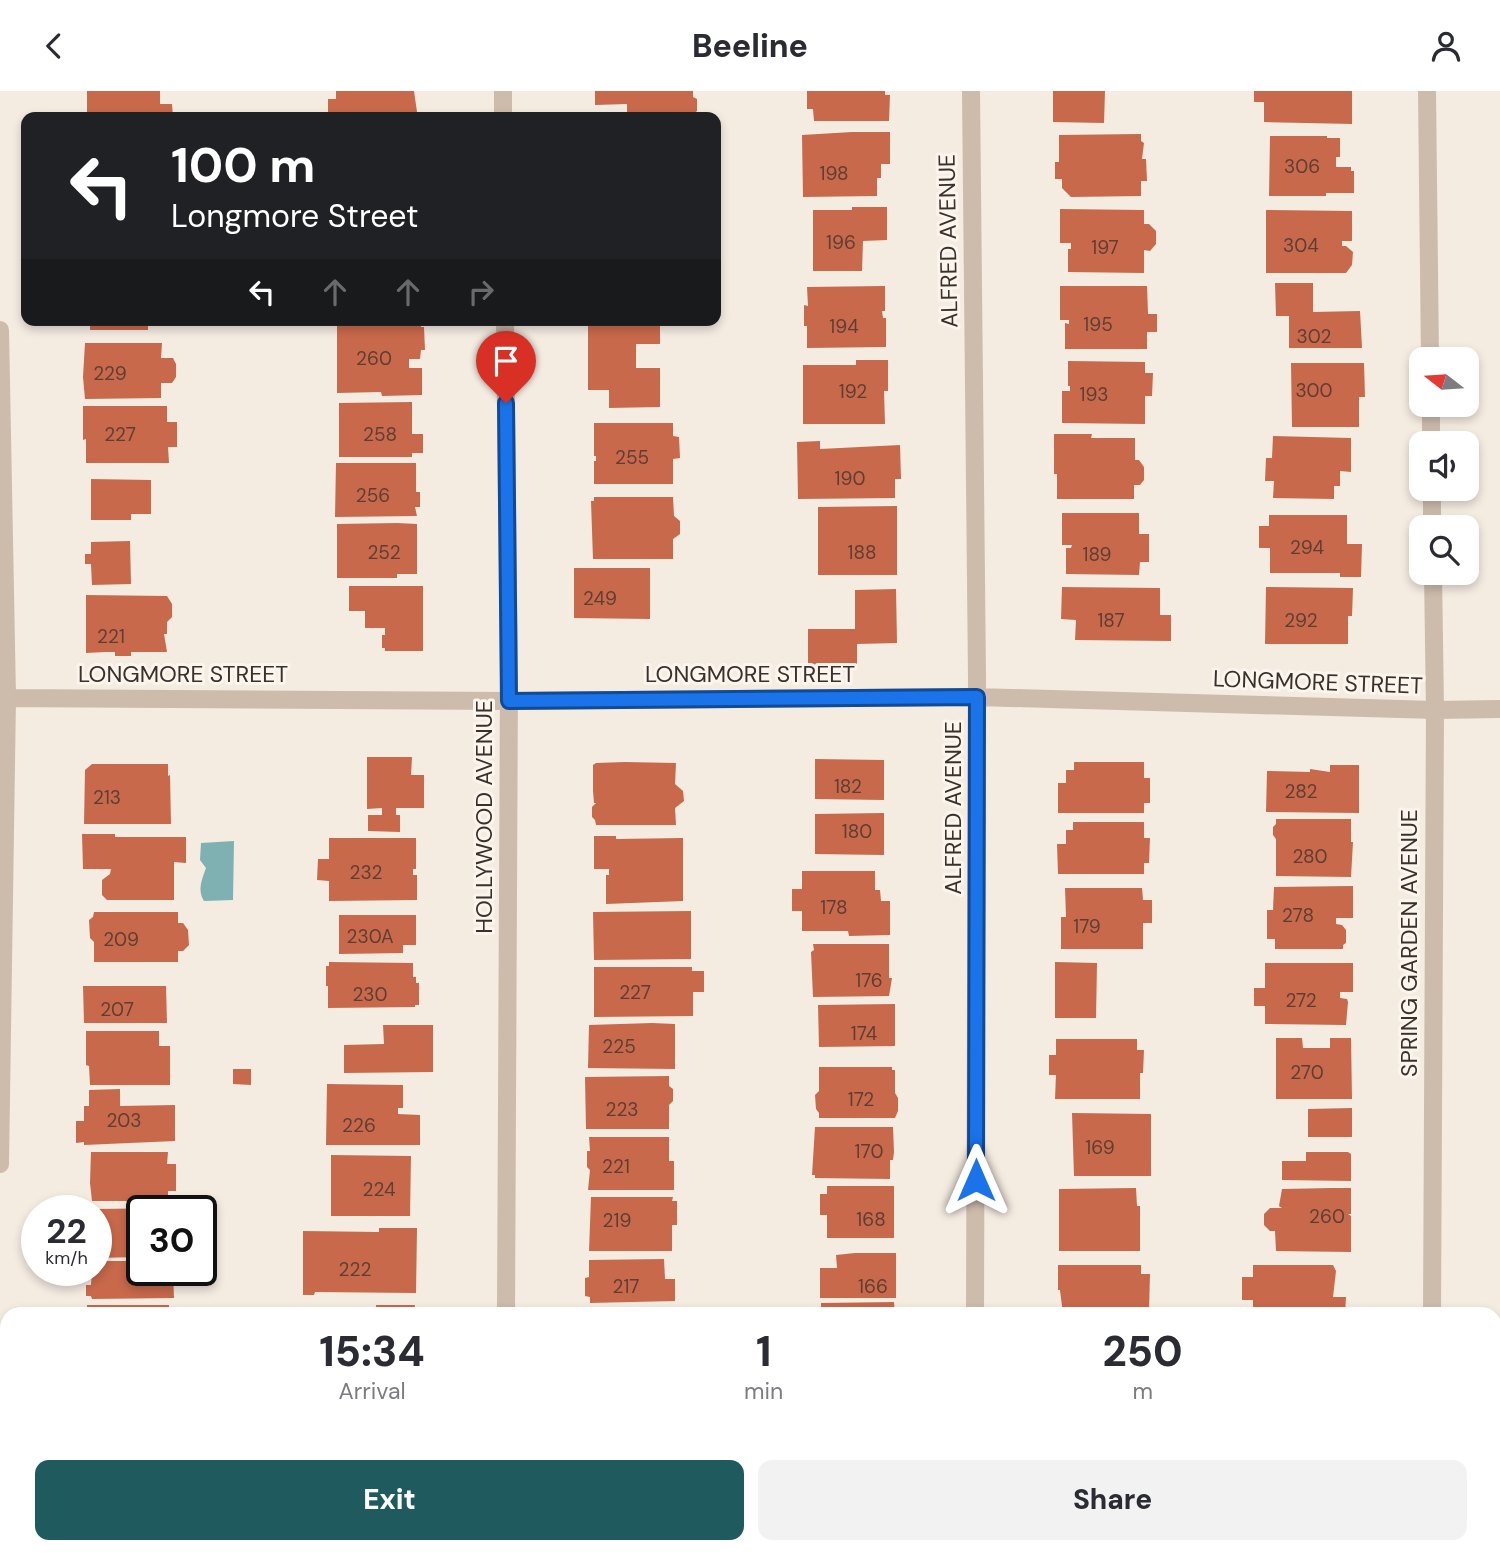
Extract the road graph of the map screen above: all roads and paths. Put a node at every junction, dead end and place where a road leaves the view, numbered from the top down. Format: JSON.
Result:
{"nodes":[{"id":1,"x":503,"y":91,"type":"edge"},
{"id":2,"x":971,"y":91,"type":"edge"},
{"id":3,"x":1427,"y":91,"type":"edge"},
{"id":4,"x":503,"y":112,"type":"edge"},
{"id":5,"x":505,"y":326,"type":"edge"},
{"id":6,"x":0,"y":330,"type":"edge"},
{"id":7,"x":1430,"y":347,"type":"edge"},
{"id":8,"x":1433,"y":585,"type":"edge"},
{"id":9,"x":3,"y":697,"type":"edge"},
{"id":10,"x":977,"y":697,"type":"junction"},
{"id":11,"x":509,"y":701,"type":"junction"},
{"id":12,"x":1500,"y":709,"type":"edge"},
{"id":13,"x":1435,"y":710,"type":"junction"},
{"id":14,"x":0,"y":1164,"type":"edge"},
{"id":15,"x":506,"y":1307,"type":"edge"},
{"id":16,"x":975,"y":1307,"type":"edge"},
{"id":17,"x":1432,"y":1307,"type":"edge"}],
"edges":[{"from":1,"to":4,"type":"street"},
{"from":2,"to":10,"type":"street","name":"ALFRED AVENUE"},
{"from":3,"to":7,"type":"street"},
{"from":5,"to":11,"type":"street","name":"HOLLYWOOD AVENUE"},
{"from":6,"to":9,"type":"street"},
{"from":8,"to":13,"type":"street","name":"SPRING GARDEN AVENUE"},
{"from":9,"to":11,"type":"street","name":"LONGMORE STREET"},
{"from":9,"to":14,"type":"street"},
{"from":10,"to":11,"type":"street","name":"LONGMORE STREET"},
{"from":10,"to":13,"type":"street","name":"LONGMORE STREET"},
{"from":10,"to":16,"type":"street","name":"ALFRED AVENUE"},
{"from":11,"to":15,"type":"street","name":"HOLLYWOOD AVENUE"},
{"from":12,"to":13,"type":"street","name":"LONGMORE STREET"},
{"from":13,"to":17,"type":"street","name":"SPRING GARDEN AVENUE"}]}
